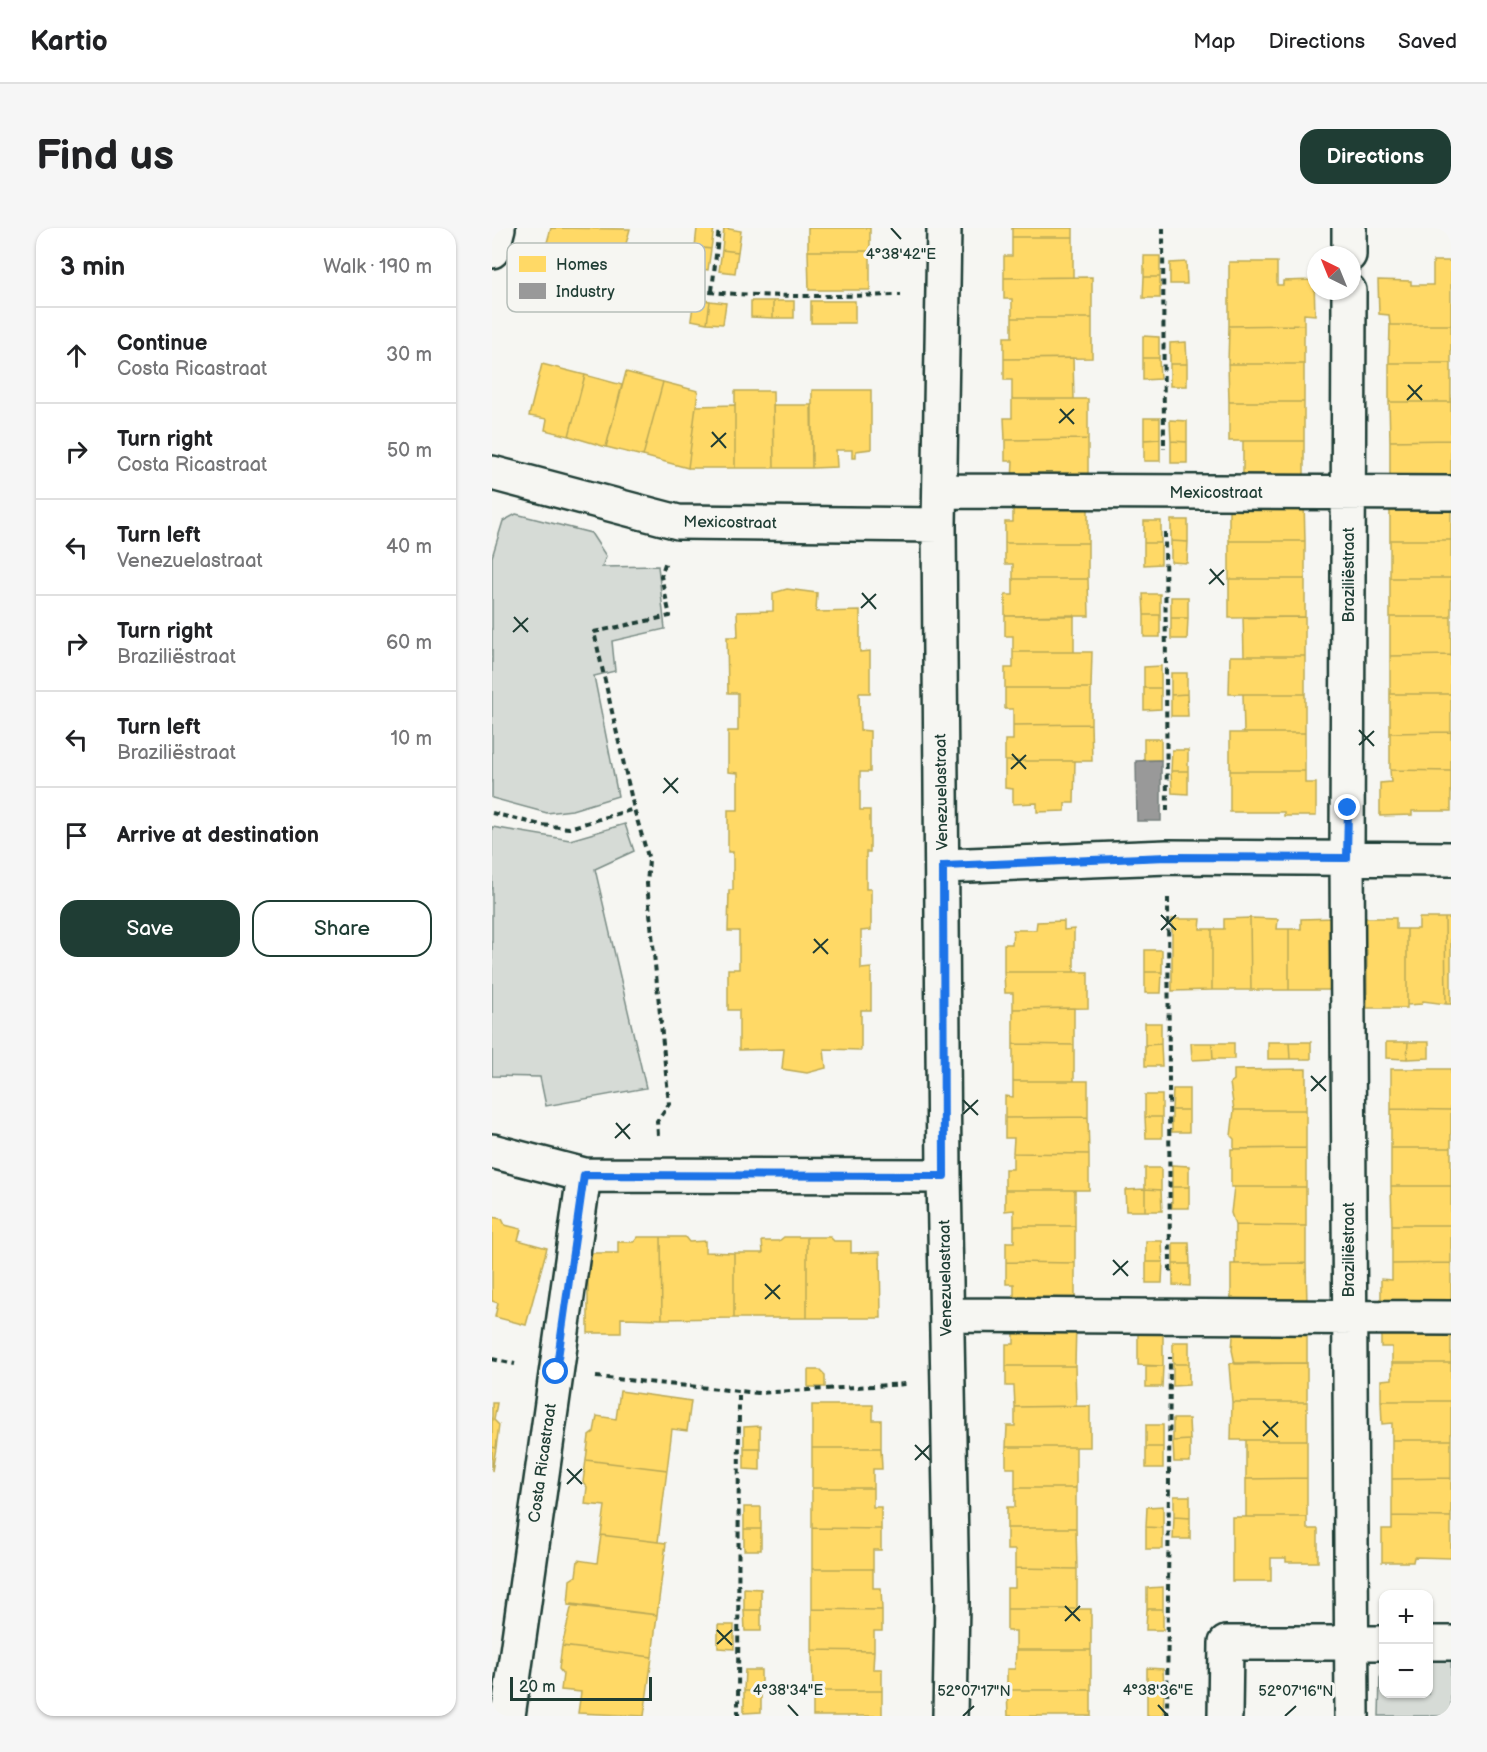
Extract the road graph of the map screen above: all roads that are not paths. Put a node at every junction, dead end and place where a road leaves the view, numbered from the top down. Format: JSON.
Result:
{"nodes":[{"id":1,"x":944,"y":228,"type":"edge"},
{"id":2,"x":1350,"y":228,"type":"edge"},
{"id":3,"x":1349,"y":246,"type":"edge"},
{"id":4,"x":1349,"y":300,"type":"edge"},
{"id":5,"x":492,"y":473,"type":"edge"},
{"id":6,"x":940,"y":491,"type":"junction"},
{"id":7,"x":1349,"y":493,"type":"junction"},
{"id":8,"x":1451,"y":493,"type":"edge"},
{"id":9,"x":939,"y":525,"type":"junction"},
{"id":10,"x":1347,"y":858,"type":"junction"},
{"id":11,"x":1451,"y":859,"type":"edge"},
{"id":12,"x":943,"y":866,"type":"junction"},
{"id":13,"x":492,"y":1151,"type":"edge"},
{"id":14,"x":584,"y":1175,"type":"junction"},
{"id":15,"x":944,"y":1176,"type":"junction"},
{"id":16,"x":947,"y":1315,"type":"junction"},
{"id":17,"x":1451,"y":1318,"type":"edge"},
{"id":18,"x":1350,"y":1319,"type":"junction"},
{"id":19,"x":1351,"y":1643,"type":"junction"},
{"id":20,"x":1379,"y":1643,"type":"edge"},
{"id":21,"x":1433,"y":1643,"type":"edge"},
{"id":22,"x":1451,"y":1643,"type":"edge"},
{"id":23,"x":508,"y":1716,"type":"edge"},
{"id":24,"x":950,"y":1716,"type":"edge"},
{"id":25,"x":1225,"y":1716,"type":"edge"},
{"id":26,"x":1352,"y":1716,"type":"edge"}],
"edges":[{"from":1,"to":6,"type":"street","name":"Venezuelastraat"},
{"from":2,"to":3,"type":"street"},
{"from":4,"to":7,"type":"street","name":"Braziliëstraat"},
{"from":5,"to":9,"type":"street","name":"Mexicostraat"},
{"from":6,"to":7,"type":"street","name":"Mexicostraat"},
{"from":6,"to":9,"type":"street","name":"Venezuelastraat"},
{"from":7,"to":8,"type":"street","name":"Mexicostraat"},
{"from":7,"to":10,"type":"street","name":"Braziliëstraat"},
{"from":9,"to":12,"type":"street","name":"Venezuelastraat"},
{"from":10,"to":11,"type":"street"},
{"from":10,"to":12,"type":"street"},
{"from":10,"to":18,"type":"street","name":"Braziliëstraat"},
{"from":12,"to":15,"type":"street","name":"Venezuelastraat"},
{"from":13,"to":14,"type":"street"},
{"from":14,"to":15,"type":"street"},
{"from":14,"to":23,"type":"street","name":"Costa Ricastraat"},
{"from":15,"to":16,"type":"street","name":"Venezuelastraat"},
{"from":16,"to":18,"type":"street"},
{"from":16,"to":24,"type":"street","name":"Venezuelastraat"},
{"from":17,"to":18,"type":"street"},
{"from":18,"to":19,"type":"street","name":"Braziliëstraat"},
{"from":19,"to":20,"type":"street"},
{"from":19,"to":25,"type":"street"},
{"from":19,"to":26,"type":"street","name":"Braziliëstraat"},
{"from":21,"to":22,"type":"street"}]}
